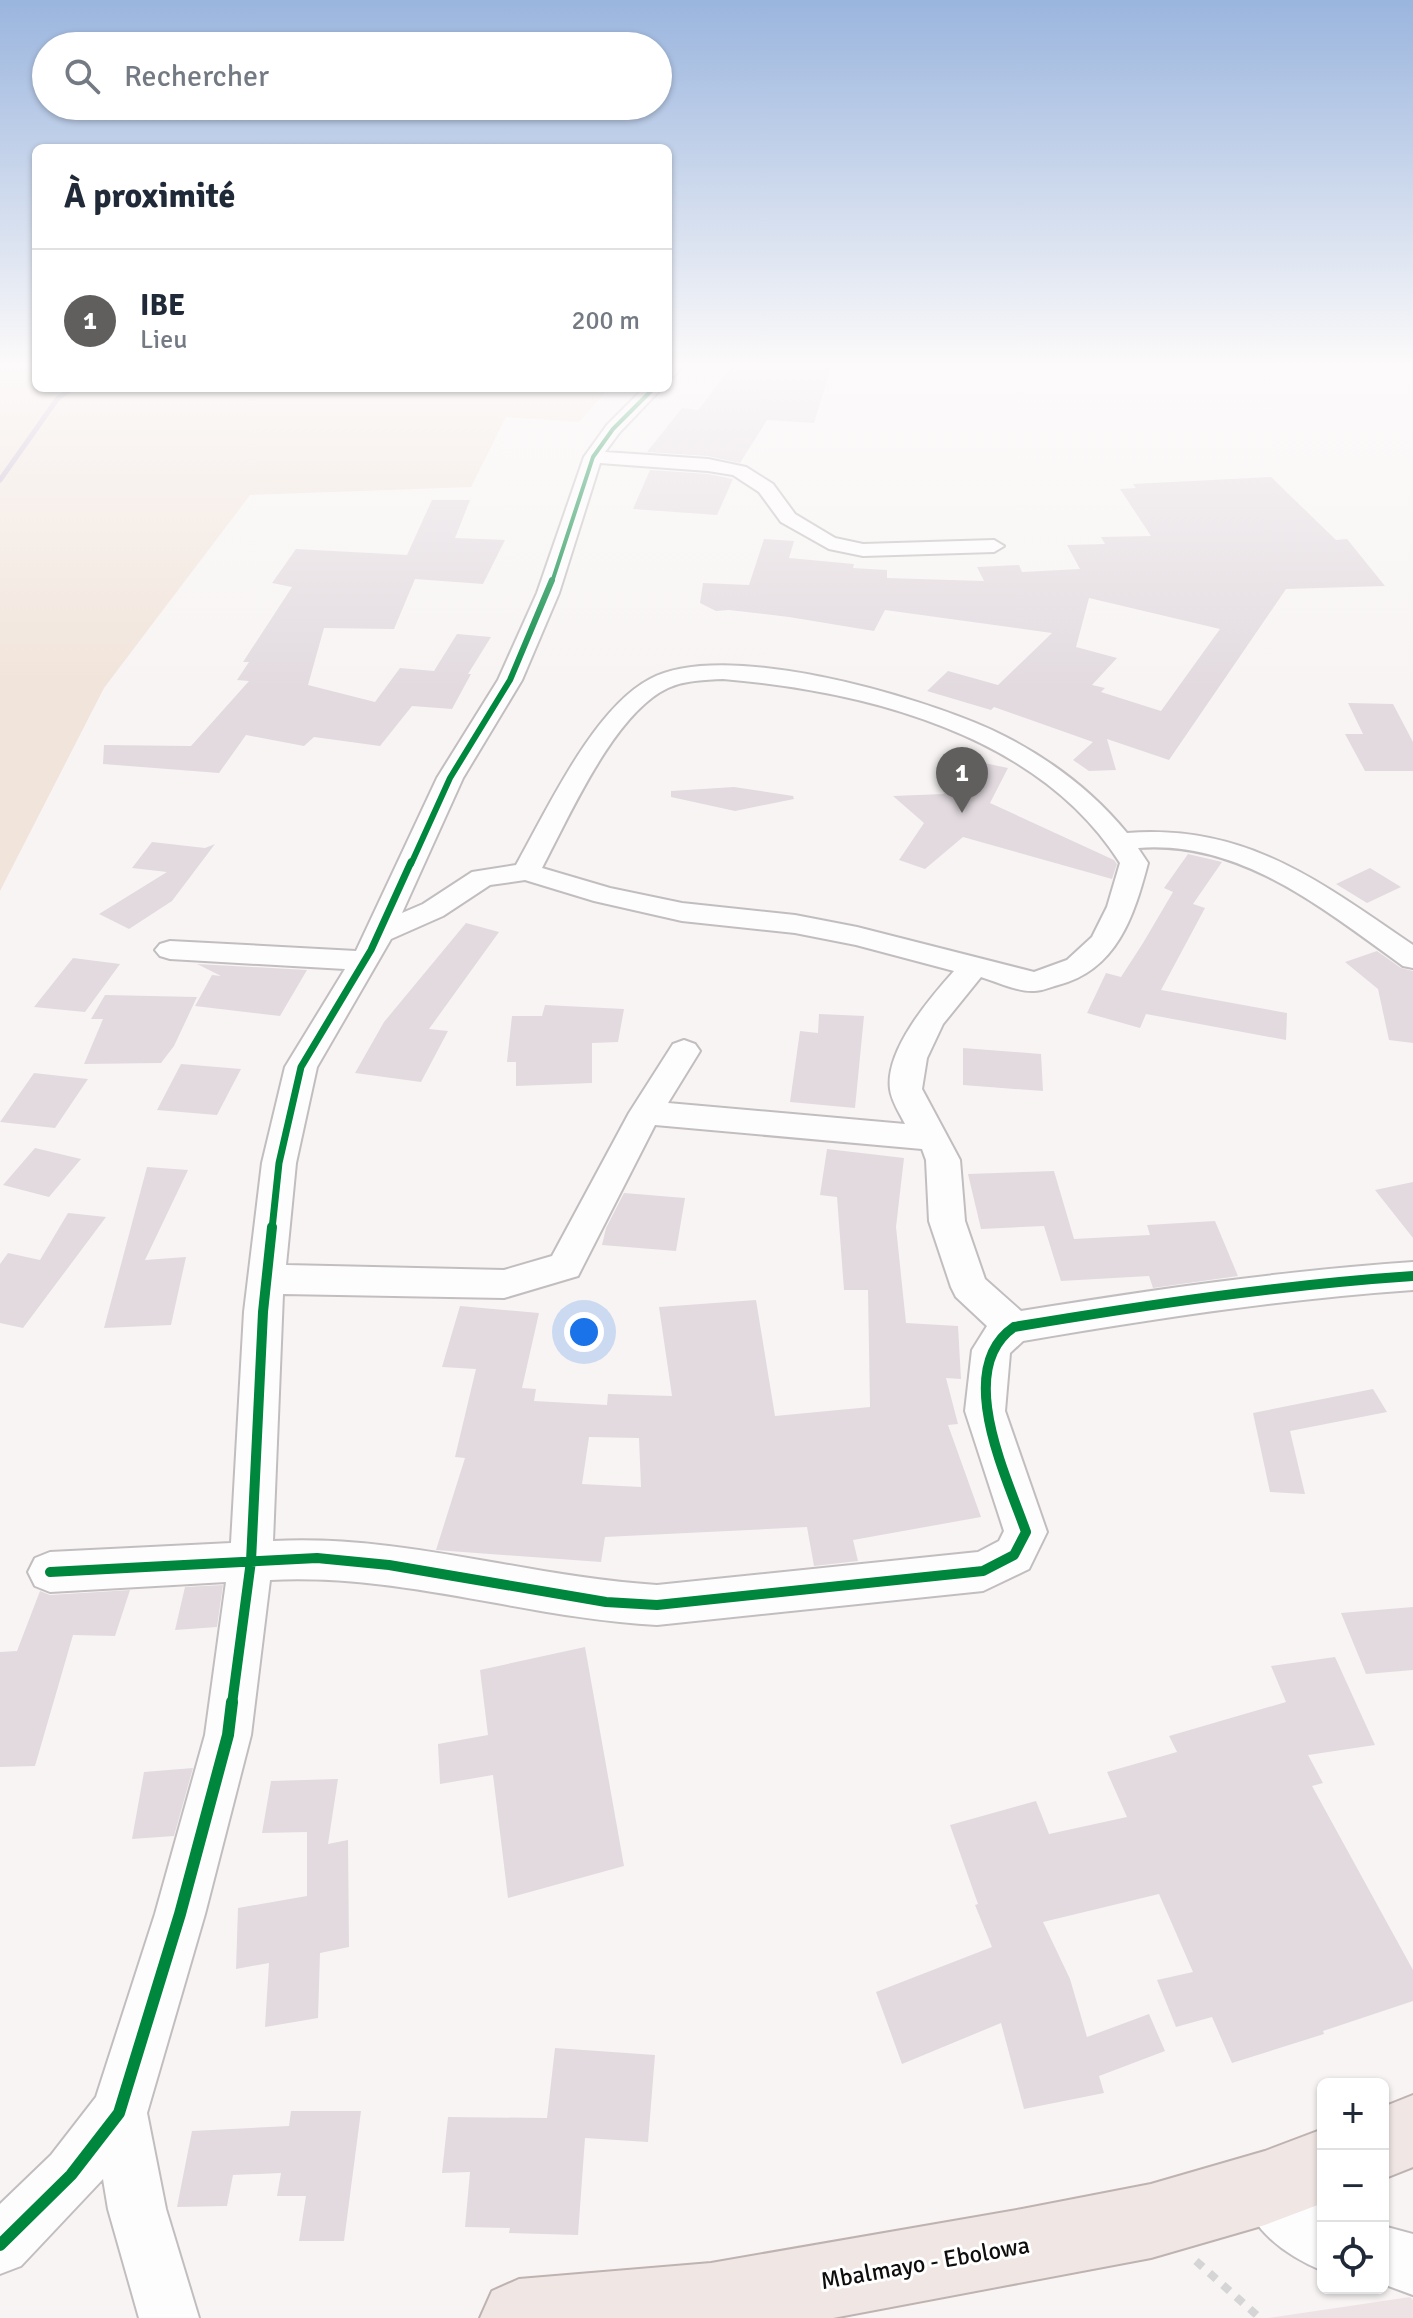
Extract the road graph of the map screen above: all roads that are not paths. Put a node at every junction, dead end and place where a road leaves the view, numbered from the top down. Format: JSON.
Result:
{"nodes":[{"id":1,"x":588,"y":472,"type":"edge"},
{"id":2,"x":741,"y":472,"type":"edge"},
{"id":3,"x":994,"y":546,"type":"dead end"},
{"id":4,"x":1122,"y":841,"type":"junction"},
{"id":5,"x":526,"y":872,"type":"junction"},
{"id":6,"x":372,"y":947,"type":"junction"},
{"id":7,"x":170,"y":950,"type":"dead end"},
{"id":8,"x":1413,"y":959,"type":"edge"},
{"id":9,"x":974,"y":966,"type":"junction"},
{"id":10,"x":684,"y":1051,"type":"dead end"},
{"id":11,"x":645,"y":1113,"type":"junction"},
{"id":12,"x":934,"y":1138,"type":"junction"},
{"id":13,"x":1413,"y":1276,"type":"edge"},
{"id":14,"x":268,"y":1279,"type":"junction"},
{"id":15,"x":1014,"y":1327,"type":"junction"},
{"id":16,"x":251,"y":1561,"type":"junction"},
{"id":17,"x":50,"y":1572,"type":"dead end"},
{"id":18,"x":119,"y":2113,"type":"junction"},
{"id":19,"x":1413,"y":2131,"type":"edge"},
{"id":20,"x":1389,"y":2141,"type":"edge"},
{"id":21,"x":1294,"y":2177,"type":"edge"},
{"id":22,"x":1317,"y":2239,"type":"edge"},
{"id":23,"x":0,"y":2245,"type":"edge"},
{"id":24,"x":1389,"y":2256,"type":"edge"},
{"id":25,"x":1413,"y":2266,"type":"edge"},
{"id":26,"x":169,"y":2318,"type":"edge"},
{"id":27,"x":519,"y":2318,"type":"edge"}],
"edges":[{"from":1,"to":6,"type":"street"},
{"from":2,"to":3,"type":"street"},
{"from":4,"to":5,"type":"street"},
{"from":4,"to":8,"type":"street"},
{"from":4,"to":9,"type":"street"},
{"from":5,"to":6,"type":"street"},
{"from":5,"to":9,"type":"street"},
{"from":6,"to":7,"type":"street"},
{"from":6,"to":14,"type":"street"},
{"from":9,"to":12,"type":"street"},
{"from":10,"to":11,"type":"street"},
{"from":11,"to":12,"type":"street"},
{"from":11,"to":14,"type":"street"},
{"from":12,"to":15,"type":"street"},
{"from":13,"to":15,"type":"street"},
{"from":14,"to":16,"type":"street"},
{"from":15,"to":16,"type":"street"},
{"from":16,"to":17,"type":"street"},
{"from":16,"to":18,"type":"street"},
{"from":18,"to":23,"type":"street"},
{"from":18,"to":26,"type":"street"},
{"from":19,"to":20,"type":"highway"},
{"from":21,"to":22,"type":"street"},
{"from":21,"to":27,"type":"highway","name":"Mbalmayo - Ebolowa"},
{"from":24,"to":25,"type":"street"}]}
